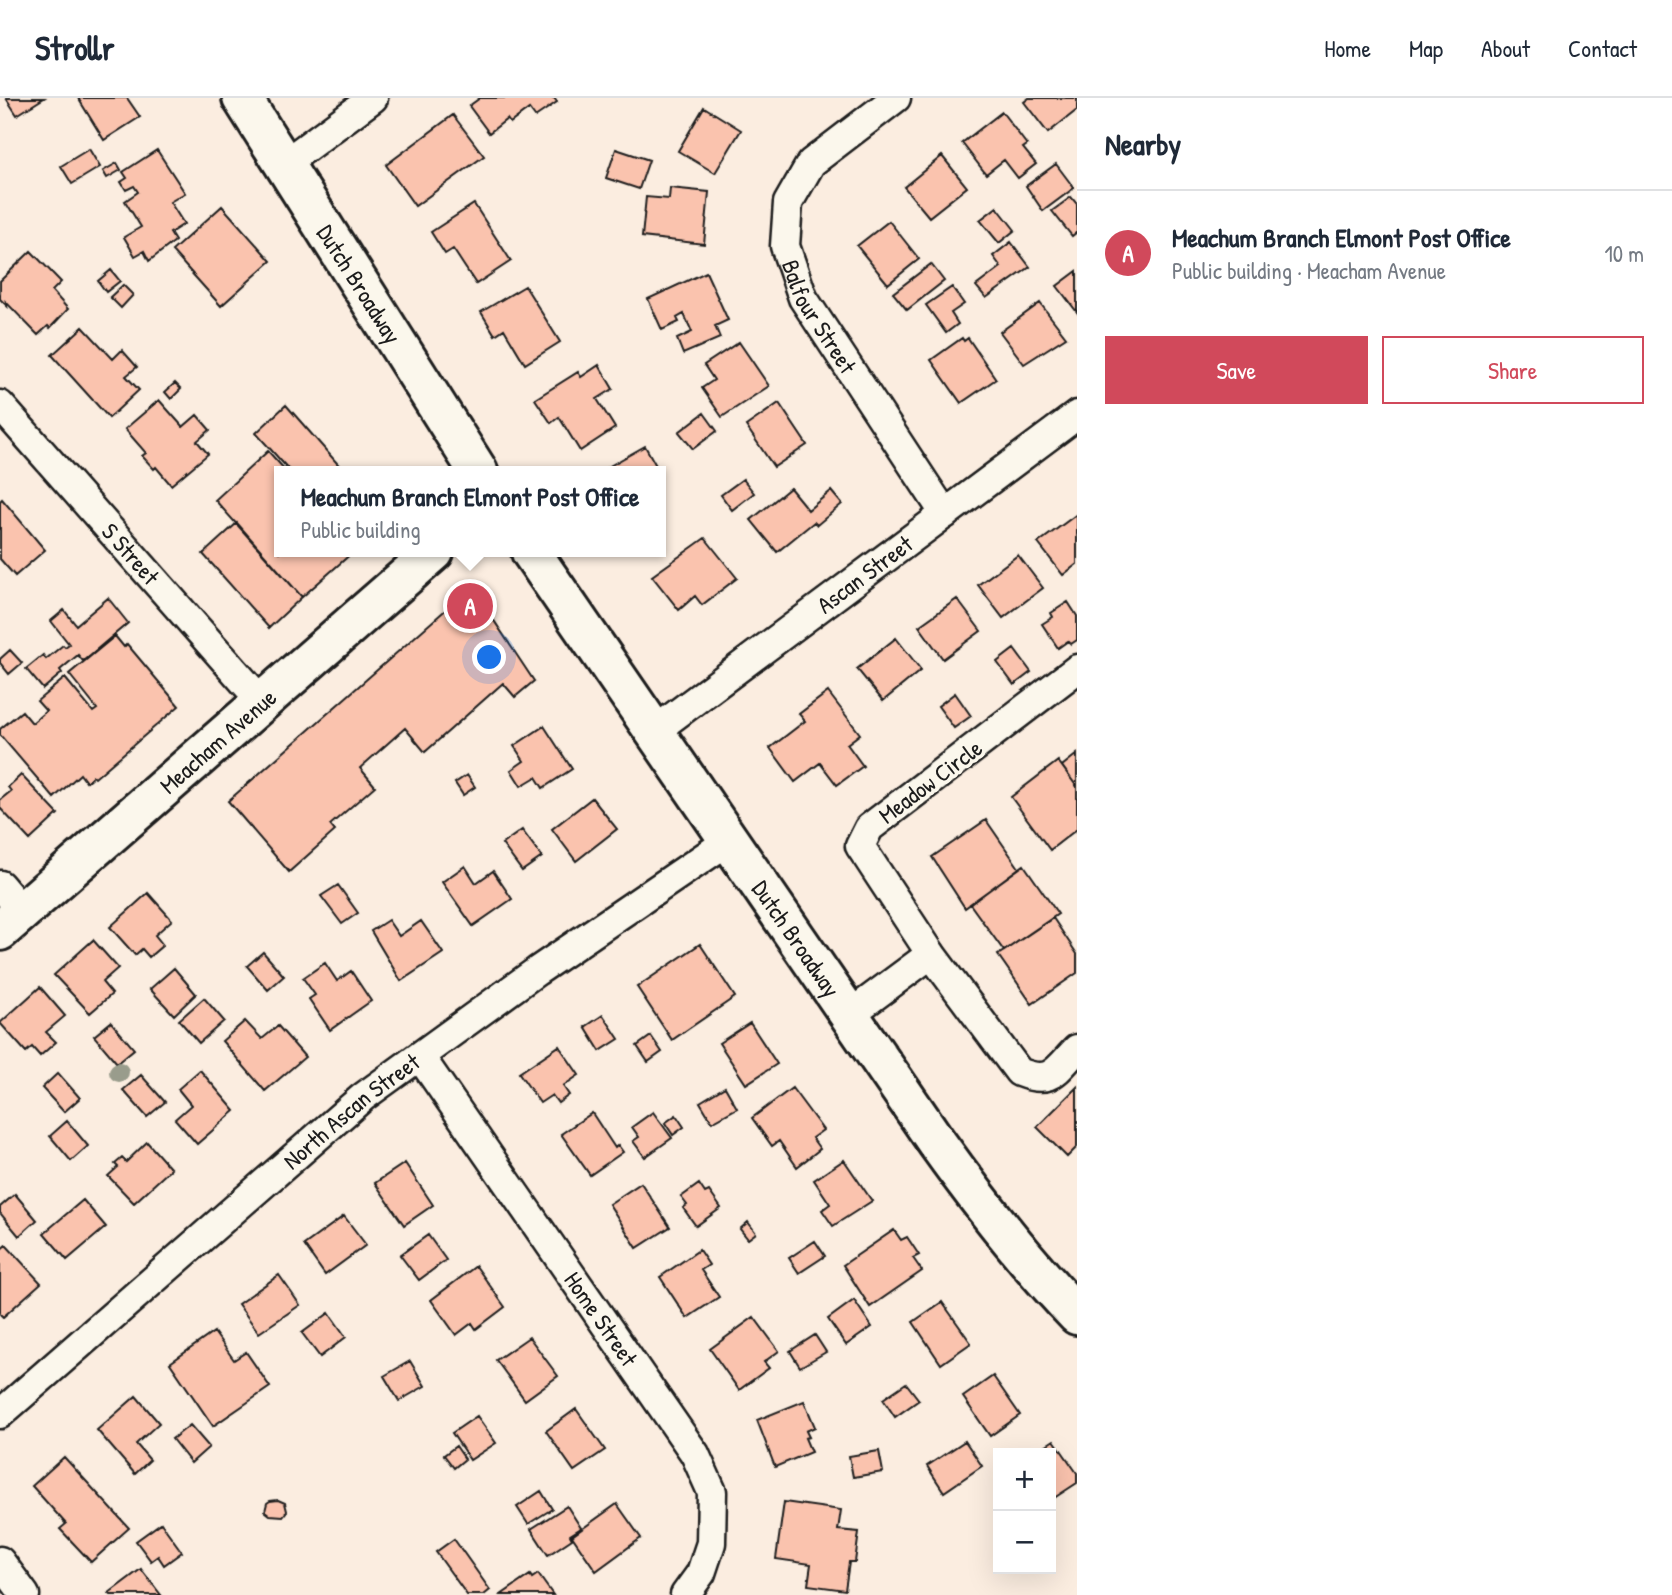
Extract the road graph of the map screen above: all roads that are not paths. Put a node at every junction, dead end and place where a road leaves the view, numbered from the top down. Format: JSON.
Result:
{"nodes":[{"id":1,"x":242,"y":98,"type":"edge"},
{"id":2,"x":373,"y":98,"type":"edge"},
{"id":3,"x":896,"y":98,"type":"edge"},
{"id":4,"x":284,"y":164,"type":"junction"},
{"id":5,"x":0,"y":405,"type":"edge"},
{"id":6,"x":1077,"y":415,"type":"edge"},
{"id":7,"x":475,"y":466,"type":"edge"},
{"id":8,"x":945,"y":513,"type":"junction"},
{"id":9,"x":428,"y":557,"type":"edge"},
{"id":10,"x":534,"y":557,"type":"edge"},
{"id":11,"x":1077,"y":669,"type":"edge"},
{"id":12,"x":261,"y":701,"type":"junction"},
{"id":13,"x":653,"y":732,"type":"junction"},
{"id":14,"x":728,"y":841,"type":"junction"},
{"id":15,"x":7,"y":909,"type":"edge"},
{"id":16,"x":931,"y":954,"type":"junction"},
{"id":17,"x":849,"y":1015,"type":"junction"},
{"id":18,"x":1077,"y":1049,"type":"edge"},
{"id":19,"x":421,"y":1058,"type":"junction"},
{"id":20,"x":1077,"y":1315,"type":"edge"},
{"id":21,"x":0,"y":1414,"type":"edge"},
{"id":22,"x":0,"y":1561,"type":"edge"},
{"id":23,"x":25,"y":1595,"type":"edge"},
{"id":24,"x":685,"y":1595,"type":"edge"}],
"edges":[{"from":1,"to":4,"type":"main road","name":"Dutch Broadway"},
{"from":2,"to":4,"type":"street"},
{"from":3,"to":8,"type":"street","name":"Balfour Street"},
{"from":4,"to":7,"type":"main road","name":"Dutch Broadway"},
{"from":5,"to":12,"type":"street","name":"S Street"},
{"from":6,"to":8,"type":"street","name":"Ascan Street"},
{"from":8,"to":13,"type":"street","name":"Ascan Street"},
{"from":9,"to":12,"type":"main road","name":"Meacham Avenue"},
{"from":10,"to":13,"type":"main road","name":"Dutch Broadway"},
{"from":11,"to":16,"type":"street","name":"Meadow Circle"},
{"from":12,"to":15,"type":"main road","name":"Meacham Avenue"},
{"from":13,"to":14,"type":"main road","name":"Dutch Broadway"},
{"from":14,"to":17,"type":"main road","name":"Dutch Broadway"},
{"from":14,"to":19,"type":"street","name":"North Ascan Street"},
{"from":16,"to":17,"type":"street"},
{"from":16,"to":18,"type":"street","name":"Meadow Circle"},
{"from":17,"to":20,"type":"main road","name":"Dutch Broadway"},
{"from":19,"to":21,"type":"street","name":"North Ascan Street"},
{"from":19,"to":24,"type":"street","name":"Home Street"},
{"from":22,"to":23,"type":"street"}]}
